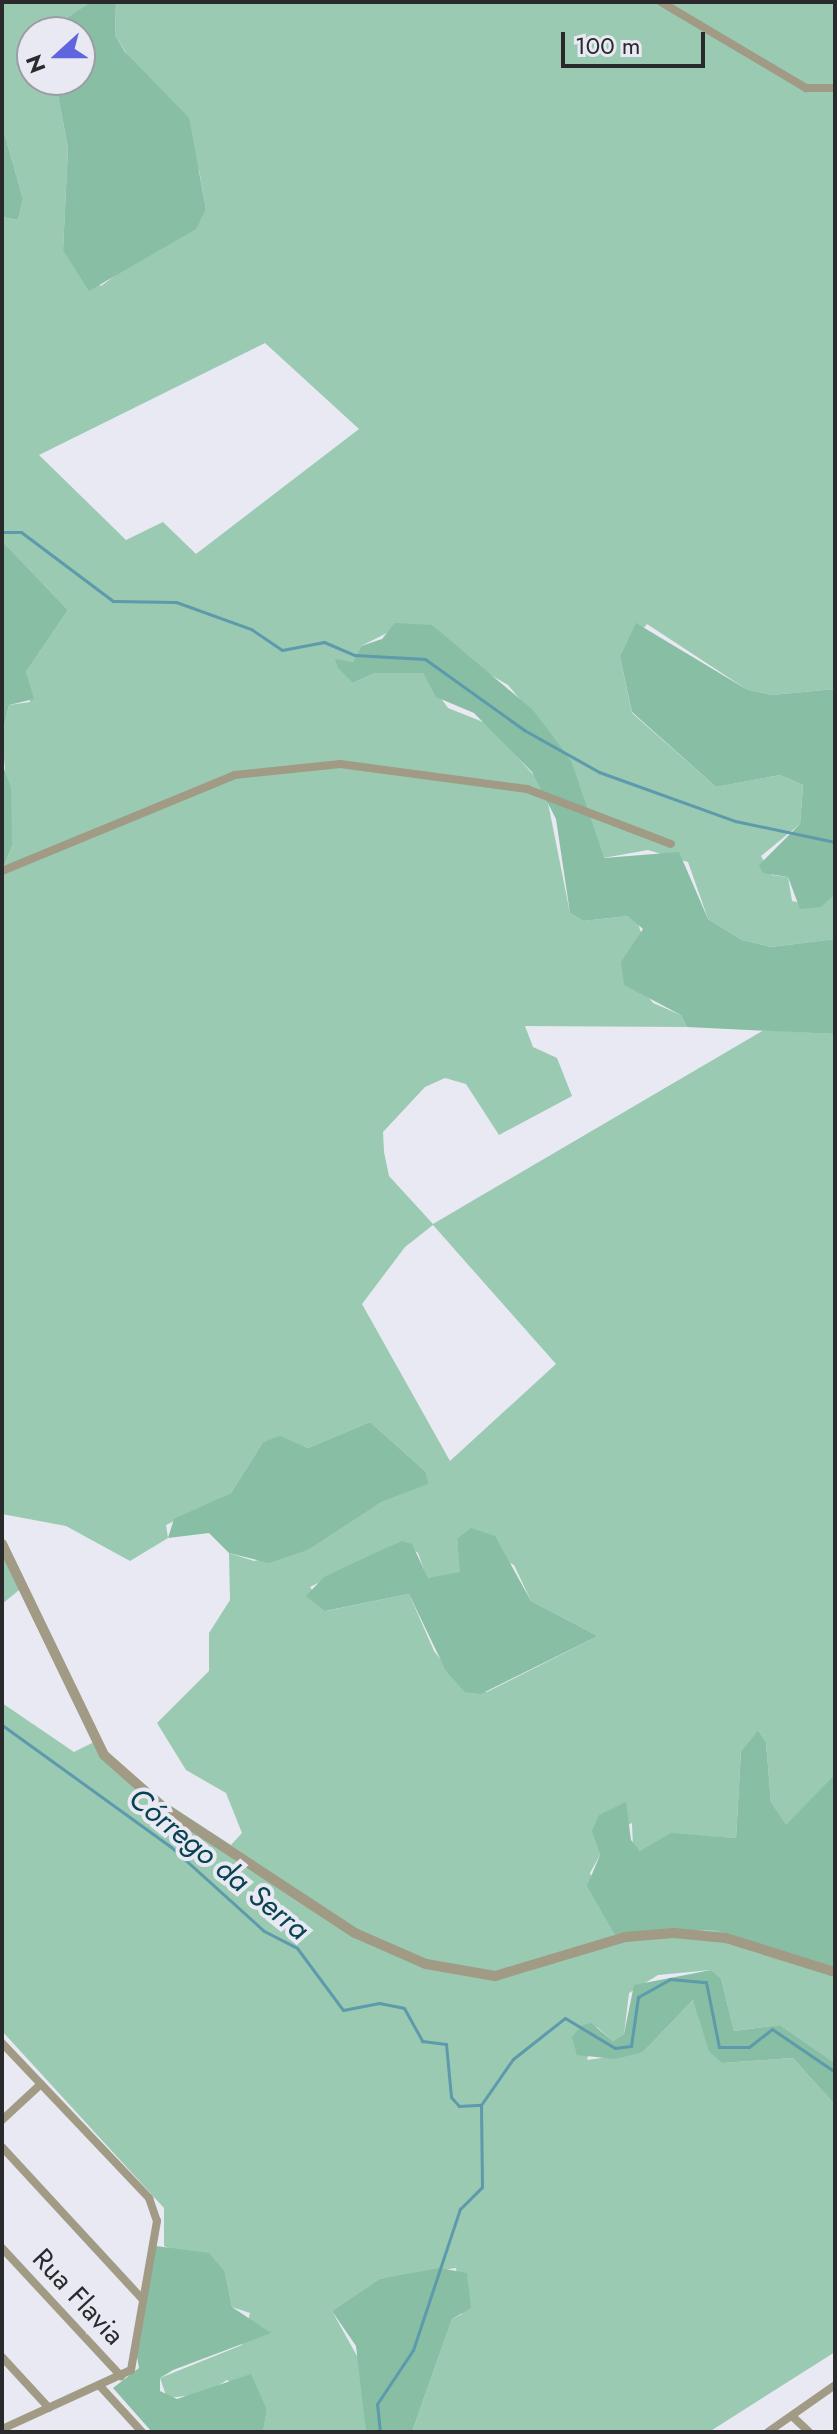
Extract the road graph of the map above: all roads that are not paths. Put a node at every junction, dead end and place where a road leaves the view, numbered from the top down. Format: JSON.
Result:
{"nodes":[{"id":1,"x":661,"y":2,"type":"edge"},
{"id":2,"x":835,"y":88,"type":"edge"},
{"id":3,"x":671,"y":844,"type":"dead end"},
{"id":4,"x":2,"y":871,"type":"edge"},
{"id":5,"x":2,"y":1544,"type":"edge"},
{"id":6,"x":835,"y":1972,"type":"edge"},
{"id":7,"x":2,"y":2043,"type":"edge"},
{"id":8,"x":41,"y":2084,"type":"junction"},
{"id":9,"x":2,"y":2120,"type":"edge"},
{"id":10,"x":2,"y":2147,"type":"edge"},
{"id":11,"x":2,"y":2248,"type":"edge"},
{"id":12,"x":143,"y":2300,"type":"junction"},
{"id":13,"x":2,"y":2357,"type":"edge"},
{"id":14,"x":121,"y":2376,"type":"junction"},
{"id":15,"x":99,"y":2385,"type":"junction"},
{"id":16,"x":835,"y":2385,"type":"edge"},
{"id":17,"x":49,"y":2408,"type":"junction"},
{"id":18,"x":792,"y":2416,"type":"junction"},
{"id":19,"x":10,"y":2429,"type":"edge"},
{"id":20,"x":142,"y":2432,"type":"edge"},
{"id":21,"x":768,"y":2432,"type":"edge"},
{"id":22,"x":809,"y":2432,"type":"edge"}],
"edges":[{"from":1,"to":2,"type":"street"},
{"from":3,"to":4,"type":"street"},
{"from":5,"to":6,"type":"street"},
{"from":7,"to":8,"type":"street"},
{"from":8,"to":9,"type":"street"},
{"from":8,"to":12,"type":"street"},
{"from":10,"to":12,"type":"street"},
{"from":11,"to":14,"type":"street","name":"Rua Flavia"},
{"from":12,"to":14,"type":"street"},
{"from":13,"to":17,"type":"street"},
{"from":14,"to":15,"type":"street"},
{"from":15,"to":17,"type":"street"},
{"from":15,"to":20,"type":"street"},
{"from":16,"to":18,"type":"street"},
{"from":17,"to":19,"type":"street"},
{"from":18,"to":21,"type":"street"},
{"from":18,"to":22,"type":"street"}]}
